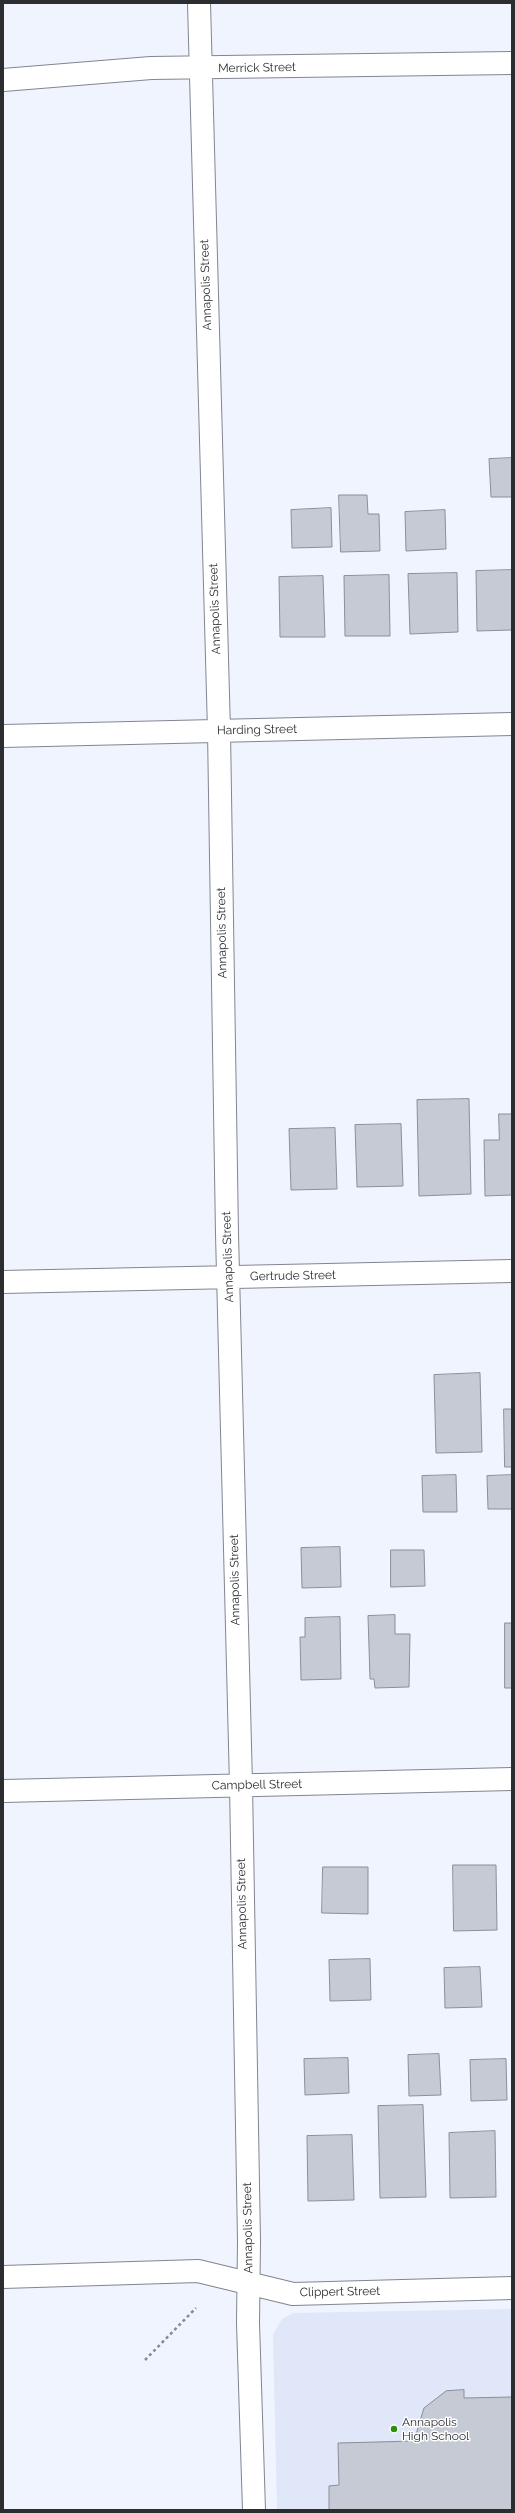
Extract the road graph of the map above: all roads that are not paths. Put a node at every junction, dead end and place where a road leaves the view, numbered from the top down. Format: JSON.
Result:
{"nodes":[{"id":1,"x":199,"y":3,"type":"edge"},
{"id":2,"x":512,"y":63,"type":"edge"},
{"id":3,"x":200,"y":68,"type":"junction"},
{"id":4,"x":3,"y":80,"type":"edge"},
{"id":5,"x":512,"y":724,"type":"edge"},
{"id":6,"x":219,"y":731,"type":"junction"},
{"id":7,"x":3,"y":736,"type":"edge"},
{"id":8,"x":512,"y":1271,"type":"edge"},
{"id":9,"x":229,"y":1277,"type":"junction"},
{"id":10,"x":3,"y":1282,"type":"edge"},
{"id":11,"x":512,"y":1779,"type":"edge"},
{"id":12,"x":241,"y":1786,"type":"junction"},
{"id":13,"x":3,"y":1791,"type":"edge"},
{"id":14,"x":3,"y":2277,"type":"edge"},
{"id":15,"x":249,"y":2281,"type":"junction"},
{"id":16,"x":512,"y":2288,"type":"edge"},
{"id":17,"x":254,"y":2510,"type":"edge"}],
"edges":[{"from":1,"to":3,"type":"street","name":"Annapolis Street"},
{"from":2,"to":3,"type":"street","name":"Merrick Street"},
{"from":3,"to":4,"type":"street","name":"Merrick Street"},
{"from":3,"to":6,"type":"street","name":"Annapolis Street"},
{"from":5,"to":6,"type":"street","name":"Harding Street"},
{"from":6,"to":7,"type":"street","name":"Harding Street"},
{"from":6,"to":9,"type":"street","name":"Annapolis Street"},
{"from":8,"to":9,"type":"street","name":"Gertrude Street"},
{"from":9,"to":10,"type":"street","name":"Gertrude Street"},
{"from":9,"to":12,"type":"street","name":"Annapolis Street"},
{"from":11,"to":12,"type":"street","name":"Campbell Street"},
{"from":12,"to":13,"type":"street","name":"Campbell Street"},
{"from":12,"to":15,"type":"street","name":"Annapolis Street"},
{"from":14,"to":15,"type":"street","name":"Clippert Street"},
{"from":15,"to":16,"type":"street","name":"Clippert Street"},
{"from":15,"to":17,"type":"street","name":"Annapolis Street"}]}
